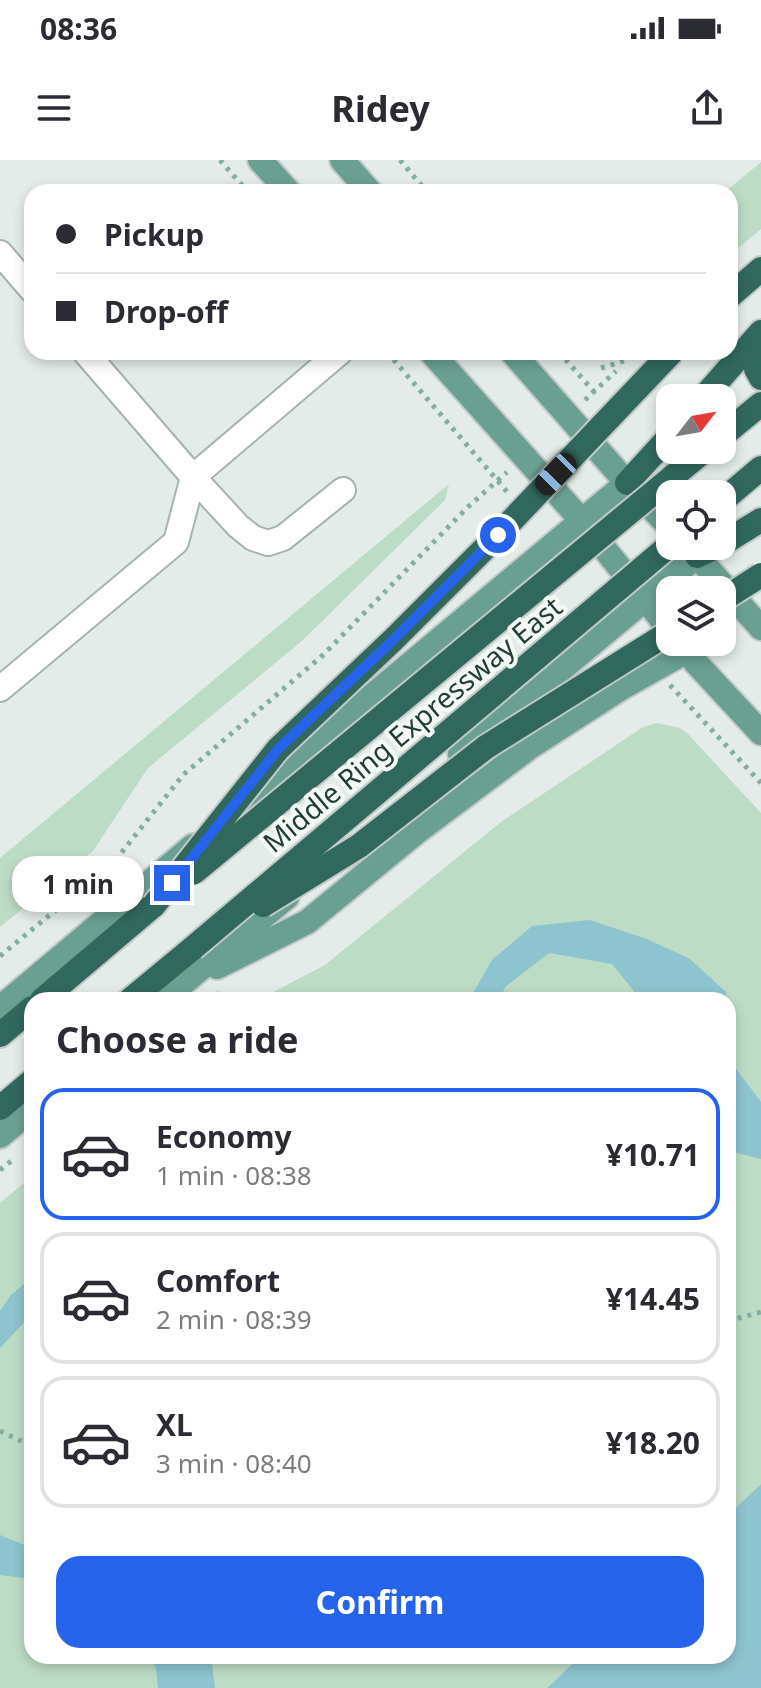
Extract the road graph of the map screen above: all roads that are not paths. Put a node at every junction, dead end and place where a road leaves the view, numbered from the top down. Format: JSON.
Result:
{"nodes":[{"id":1,"x":260,"y":160,"type":"edge"},
{"id":2,"x":342,"y":160,"type":"edge"},
{"id":3,"x":282,"y":184,"type":"edge"},
{"id":4,"x":363,"y":184,"type":"edge"},
{"id":5,"x":0,"y":253,"type":"edge"},
{"id":6,"x":761,"y":269,"type":"edge"},
{"id":7,"x":24,"y":281,"type":"edge"},
{"id":8,"x":738,"y":289,"type":"edge"},
{"id":9,"x":760,"y":334,"type":"edge"},
{"id":10,"x":738,"y":359,"type":"edge"},
{"id":11,"x":92,"y":360,"type":"edge"},
{"id":12,"x":331,"y":360,"type":"edge"},
{"id":13,"x":438,"y":360,"type":"edge"},
{"id":14,"x":519,"y":360,"type":"edge"},
{"id":15,"x":664,"y":360,"type":"edge"},
{"id":16,"x":737,"y":360,"type":"edge"},
{"id":17,"x":761,"y":378,"type":"edge"},
{"id":18,"x":715,"y":384,"type":"edge"},
{"id":19,"x":761,"y":404,"type":"edge"},
{"id":20,"x":736,"y":425,"type":"edge"},
{"id":21,"x":656,"y":451,"type":"edge"},
{"id":22,"x":688,"y":464,"type":"edge"},
{"id":23,"x":761,"y":468,"type":"edge"},
{"id":24,"x":193,"y":477,"type":"junction"},
{"id":25,"x":627,"y":483,"type":"junction"},
{"id":26,"x":736,"y":489,"type":"edge"},
{"id":27,"x":343,"y":490,"type":"dead end"},
{"id":28,"x":656,"y":513,"type":"edge"},
{"id":29,"x":761,"y":520,"type":"edge"},
{"id":30,"x":582,"y":521,"type":"junction"},
{"id":31,"x":736,"y":536,"type":"edge"},
{"id":32,"x":656,"y":557,"type":"edge"},
{"id":33,"x":691,"y":560,"type":"edge"},
{"id":34,"x":714,"y":560,"type":"edge"},
{"id":35,"x":761,"y":575,"type":"edge"},
{"id":36,"x":736,"y":591,"type":"edge"},
{"id":37,"x":645,"y":598,"type":"junction"},
{"id":38,"x":656,"y":613,"type":"edge"},
{"id":39,"x":761,"y":628,"type":"edge"},
{"id":40,"x":656,"y":640,"type":"edge"},
{"id":41,"x":669,"y":656,"type":"edge"},
{"id":42,"x":691,"y":656,"type":"edge"},
{"id":43,"x":2,"y":684,"type":"edge"},
{"id":44,"x":761,"y":733,"type":"edge"},
{"id":45,"x":154,"y":905,"type":"junction"},
{"id":46,"x":193,"y":948,"type":"junction"},
{"id":47,"x":51,"y":992,"type":"edge"},
{"id":48,"x":140,"y":992,"type":"edge"},
{"id":49,"x":172,"y":992,"type":"edge"},
{"id":50,"x":173,"y":992,"type":"edge"},
{"id":51,"x":0,"y":1008,"type":"edge"},
{"id":52,"x":24,"y":1015,"type":"edge"},
{"id":53,"x":0,"y":1035,"type":"edge"},
{"id":54,"x":24,"y":1088,"type":"edge"},
{"id":55,"x":0,"y":1108,"type":"edge"},
{"id":56,"x":24,"y":1116,"type":"edge"},
{"id":57,"x":0,"y":1136,"type":"edge"}],
"edges":[{"from":1,"to":3,"type":"main road"},
{"from":2,"to":4,"type":"main road"},
{"from":5,"to":7,"type":"lane"},
{"from":6,"to":8,"type":"highway"},
{"from":9,"to":10,"type":"highway"},
{"from":9,"to":17,"type":"highway"},
{"from":11,"to":24,"type":"lane"},
{"from":12,"to":24,"type":"lane"},
{"from":13,"to":30,"type":"main road"},
{"from":14,"to":25,"type":"main road"},
{"from":15,"to":45,"type":"highway","bridge":true},
{"from":16,"to":18,"type":"highway"},
{"from":19,"to":20,"type":"highway"},
{"from":21,"to":25,"type":"highway"},
{"from":22,"to":45,"type":"highway","name":"Middle Ring Expressway East","bridge":true},
{"from":23,"to":26,"type":"highway"},
{"from":24,"to":27,"type":"lane"},
{"from":24,"to":43,"type":"lane"},
{"from":25,"to":28,"type":"main road"},
{"from":25,"to":30,"type":"main road"},
{"from":29,"to":31,"type":"highway"},
{"from":30,"to":37,"type":"main road"},
{"from":30,"to":51,"type":"main road"},
{"from":32,"to":46,"type":"highway","name":"Middle Ring Expressway East","bridge":true},
{"from":33,"to":37,"type":"main road"},
{"from":34,"to":39,"type":"main road"},
{"from":35,"to":36,"type":"highway","bridge":true},
{"from":37,"to":38,"type":"main road"},
{"from":37,"to":49,"type":"main road"},
{"from":40,"to":46,"type":"highway","bridge":true},
{"from":41,"to":50,"type":"main road"},
{"from":42,"to":44,"type":"main road"},
{"from":45,"to":47,"type":"highway"},
{"from":46,"to":48,"type":"highway"},
{"from":52,"to":53,"type":"highway"},
{"from":54,"to":55,"type":"highway"},
{"from":56,"to":57,"type":"main road"}]}
